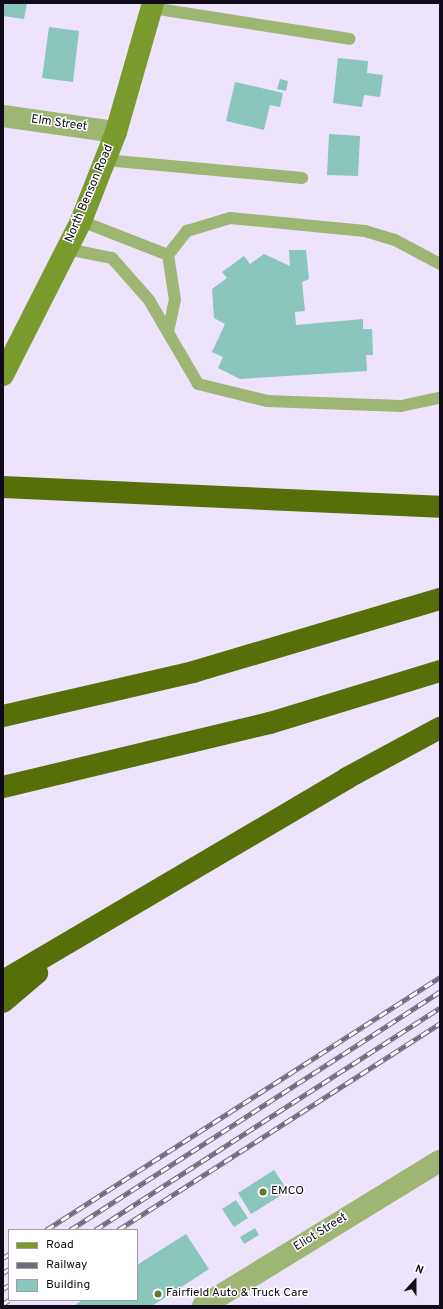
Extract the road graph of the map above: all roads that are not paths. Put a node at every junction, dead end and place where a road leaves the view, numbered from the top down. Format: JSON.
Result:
{"nodes":[{"id":1,"x":153,"y":5,"type":"edge"},
{"id":2,"x":350,"y":39,"type":"dead end"},
{"id":3,"x":3,"y":116,"type":"edge"},
{"id":4,"x":116,"y":132,"type":"junction"},
{"id":5,"x":105,"y":160,"type":"junction"},
{"id":6,"x":302,"y":178,"type":"dead end"},
{"id":7,"x":82,"y":221,"type":"junction"},
{"id":8,"x":67,"y":249,"type":"junction"},
{"id":9,"x":168,"y":255,"type":"junction"},
{"id":10,"x":440,"y":264,"type":"edge"},
{"id":11,"x":168,"y":332,"type":"junction"},
{"id":12,"x":3,"y":376,"type":"edge"},
{"id":13,"x":440,"y":398,"type":"edge"},
{"id":14,"x":3,"y":487,"type":"edge"},
{"id":15,"x":440,"y":506,"type":"edge"},
{"id":16,"x":440,"y":599,"type":"edge"},
{"id":17,"x":440,"y":671,"type":"edge"},
{"id":18,"x":3,"y":716,"type":"edge"},
{"id":19,"x":440,"y":728,"type":"edge"},
{"id":20,"x":3,"y":787,"type":"edge"},
{"id":21,"x":125,"y":909,"type":"junction"},
{"id":22,"x":3,"y":981,"type":"edge"},
{"id":23,"x":3,"y":1002,"type":"edge"},
{"id":24,"x":437,"y":1168,"type":"edge"},
{"id":25,"x":203,"y":1306,"type":"edge"}],
"edges":[{"from":1,"to":2,"type":"lane"},
{"from":1,"to":4,"type":"main road","name":"North Benson Road"},
{"from":3,"to":4,"type":"street","name":"Elm Street"},
{"from":4,"to":5,"type":"main road","name":"North Benson Road"},
{"from":5,"to":6,"type":"lane"},
{"from":5,"to":7,"type":"main road","name":"North Benson Road"},
{"from":7,"to":8,"type":"main road","name":"North Benson Road"},
{"from":7,"to":9,"type":"lane"},
{"from":8,"to":11,"type":"lane"},
{"from":8,"to":12,"type":"main road","name":"North Benson Road"},
{"from":9,"to":10,"type":"lane"},
{"from":9,"to":11,"type":"lane"},
{"from":11,"to":13,"type":"lane"},
{"from":14,"to":15,"type":"highway"},
{"from":16,"to":18,"type":"highway"},
{"from":17,"to":20,"type":"highway"},
{"from":19,"to":21,"type":"highway"},
{"from":21,"to":22,"type":"highway"},
{"from":21,"to":23,"type":"highway"},
{"from":24,"to":25,"type":"street","name":"Eliot Street"}]}
